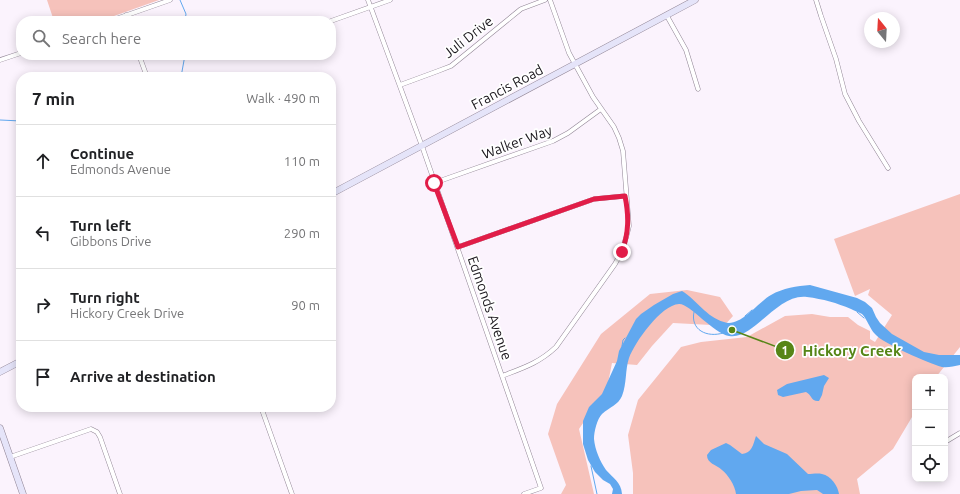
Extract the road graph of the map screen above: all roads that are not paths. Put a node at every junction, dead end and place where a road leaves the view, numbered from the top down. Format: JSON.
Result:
{"nodes":[{"id":1,"x":170,"y":0,"type":"edge"},
{"id":2,"x":368,"y":0,"type":"edge"},
{"id":3,"x":390,"y":0,"type":"edge"},
{"id":4,"x":545,"y":0,"type":"edge"},
{"id":5,"x":550,"y":0,"type":"edge"},
{"id":6,"x":695,"y":0,"type":"edge"},
{"id":7,"x":816,"y":0,"type":"edge"},
{"id":8,"x":371,"y":7,"type":"junction"},
{"id":9,"x":126,"y":15,"type":"edge"},
{"id":10,"x":667,"y":16,"type":"junction"},
{"id":11,"x":336,"y":19,"type":"edge"},
{"id":12,"x":16,"y":55,"type":"edge"},
{"id":13,"x":0,"y":60,"type":"edge"},
{"id":14,"x":141,"y":60,"type":"edge"},
{"id":15,"x":574,"y":65,"type":"junction"},
{"id":16,"x":144,"y":72,"type":"edge"},
{"id":17,"x":400,"y":85,"type":"junction"},
{"id":18,"x":698,"y":89,"type":"dead end"},
{"id":19,"x":601,"y":109,"type":"junction"},
{"id":20,"x":422,"y":146,"type":"junction"},
{"id":21,"x":888,"y":168,"type":"dead end"},
{"id":22,"x":434,"y":183,"type":"junction"},
{"id":23,"x":336,"y":191,"type":"edge"},
{"id":24,"x":625,"y":196,"type":"junction"},
{"id":25,"x":458,"y":247,"type":"junction"},
{"id":26,"x":16,"y":364,"type":"edge"},
{"id":27,"x":0,"y":372,"type":"edge"},
{"id":28,"x":502,"y":376,"type":"junction"},
{"id":29,"x":263,"y":412,"type":"edge"},
{"id":30,"x":0,"y":428,"type":"edge"},
{"id":31,"x":960,"y":432,"type":"edge"},
{"id":32,"x":948,"y":440,"type":"edge"},
{"id":33,"x":10,"y":457,"type":"junction"},
{"id":34,"x":23,"y":494,"type":"edge"},
{"id":35,"x":120,"y":494,"type":"edge"},
{"id":36,"x":292,"y":494,"type":"edge"},
{"id":37,"x":524,"y":494,"type":"edge"}],
"edges":[{"from":1,"to":9,"type":"street"},
{"from":2,"to":8,"type":"street","name":"Edmonds Avenue"},
{"from":3,"to":8,"type":"street"},
{"from":4,"to":17,"type":"street","name":"Juli Drive"},
{"from":5,"to":15,"type":"street"},
{"from":6,"to":10,"type":"street","name":"Francis Road"},
{"from":7,"to":21,"type":"street"},
{"from":8,"to":11,"type":"street"},
{"from":8,"to":17,"type":"street","name":"Edmonds Avenue"},
{"from":10,"to":15,"type":"street","name":"Francis Road"},
{"from":10,"to":18,"type":"street"},
{"from":12,"to":13,"type":"street"},
{"from":14,"to":16,"type":"street"},
{"from":15,"to":19,"type":"street"},
{"from":15,"to":20,"type":"street","name":"Francis Road"},
{"from":17,"to":20,"type":"street","name":"Edmonds Avenue"},
{"from":19,"to":22,"type":"street","name":"Walker Way"},
{"from":19,"to":24,"type":"street"},
{"from":20,"to":22,"type":"street","name":"Edmonds Avenue"},
{"from":20,"to":23,"type":"street","name":"Francis Road"},
{"from":22,"to":25,"type":"street","name":"Edmonds Avenue"},
{"from":24,"to":25,"type":"street"},
{"from":24,"to":28,"type":"street"},
{"from":25,"to":28,"type":"street","name":"Edmonds Avenue"},
{"from":26,"to":27,"type":"street"},
{"from":28,"to":37,"type":"street","name":"Edmonds Avenue"},
{"from":29,"to":36,"type":"street"},
{"from":30,"to":33,"type":"street"},
{"from":31,"to":32,"type":"street"},
{"from":33,"to":34,"type":"street"},
{"from":33,"to":35,"type":"street"}]}
